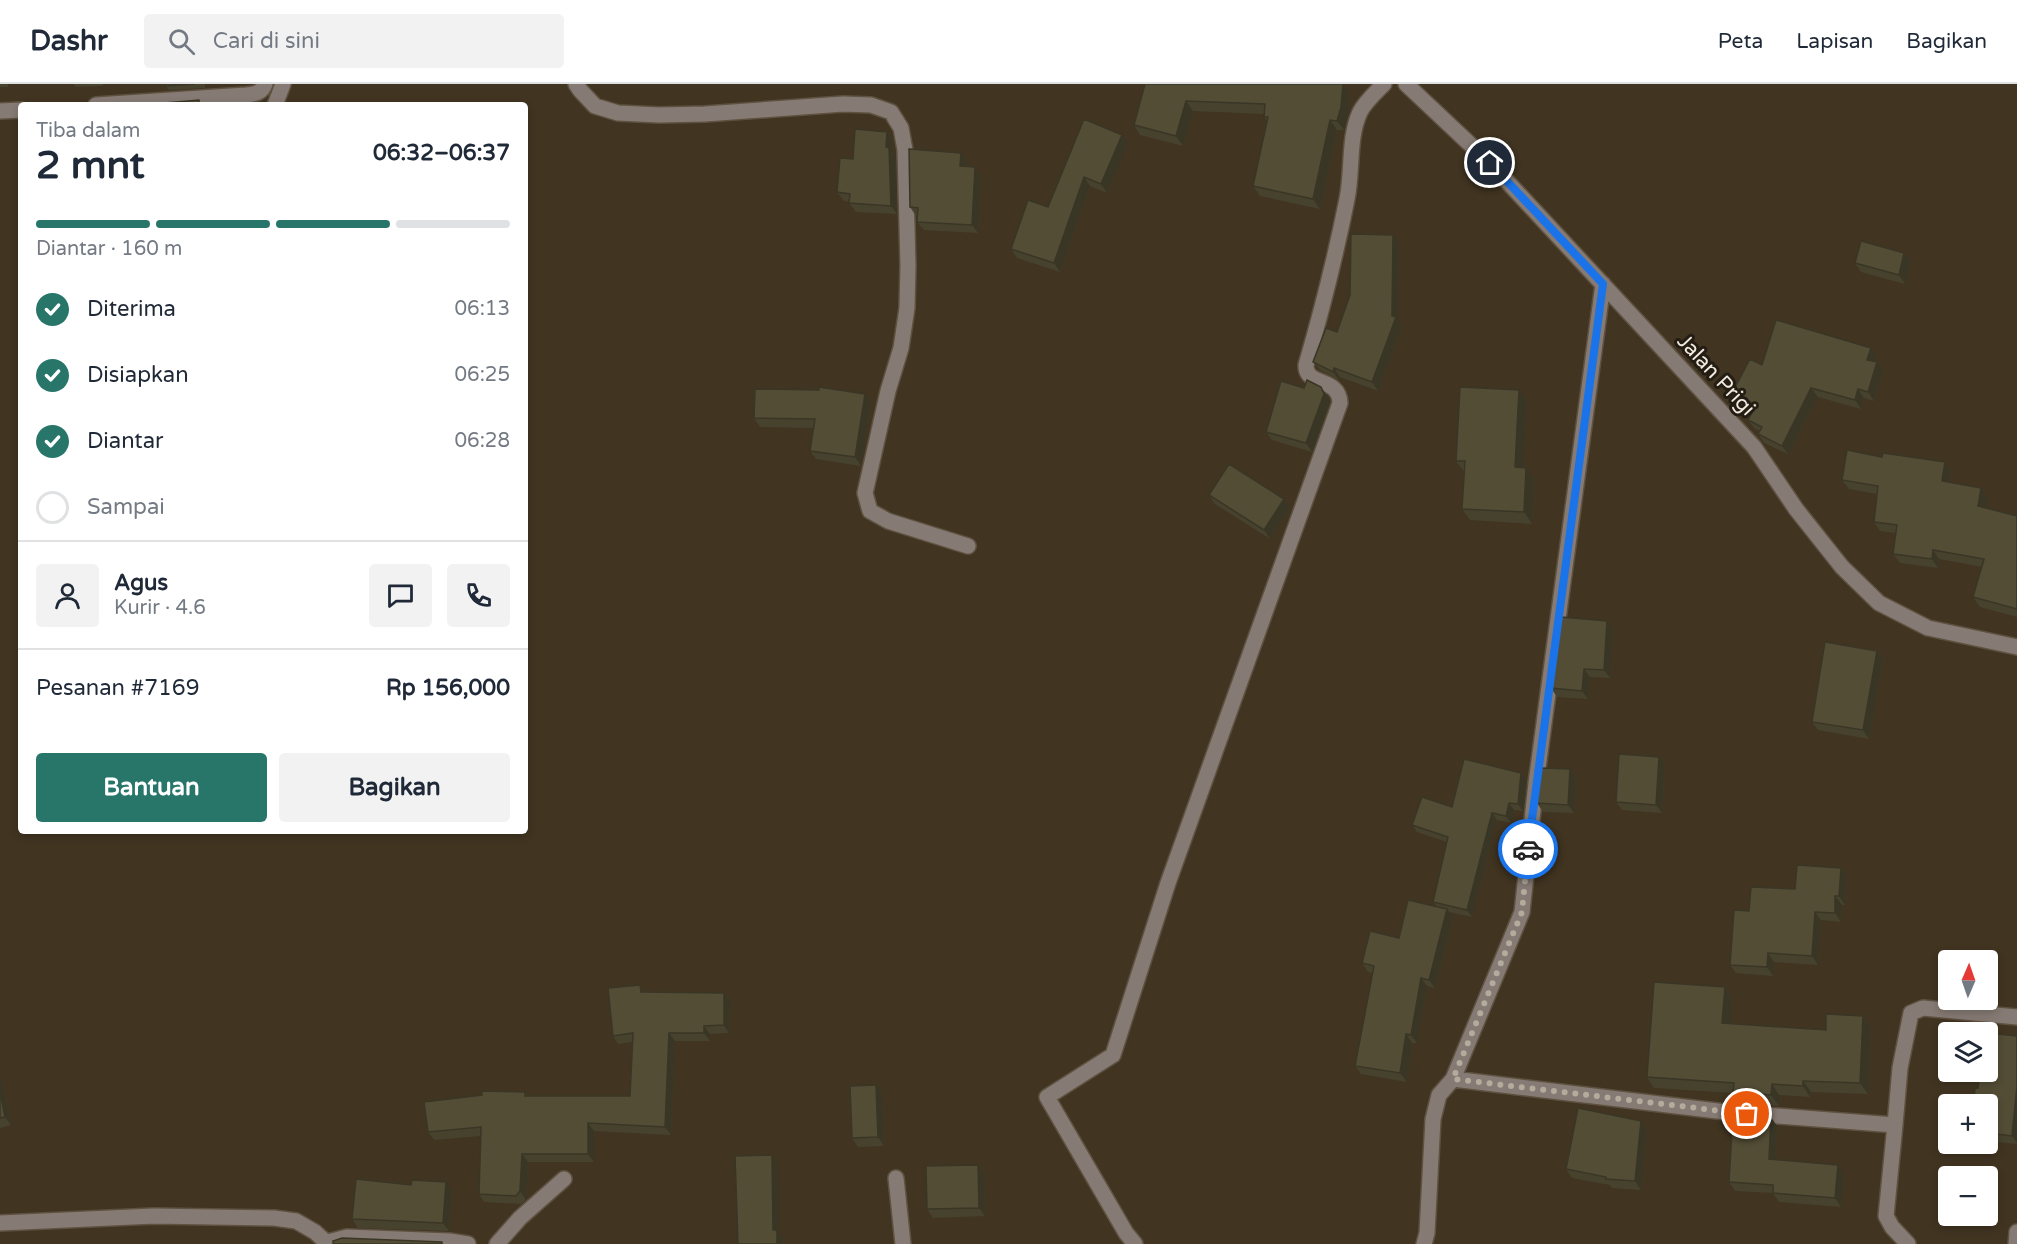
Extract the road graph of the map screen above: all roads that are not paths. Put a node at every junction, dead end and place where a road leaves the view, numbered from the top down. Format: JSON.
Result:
{"nodes":[{"id":1,"x":265,"y":84,"type":"edge"},
{"id":2,"x":283,"y":84,"type":"edge"},
{"id":3,"x":576,"y":84,"type":"edge"},
{"id":4,"x":1384,"y":84,"type":"edge"},
{"id":5,"x":1406,"y":84,"type":"edge"},
{"id":6,"x":141,"y":102,"type":"edge"},
{"id":7,"x":277,"y":102,"type":"edge"},
{"id":8,"x":18,"y":110,"type":"edge"},
{"id":9,"x":0,"y":111,"type":"edge"},
{"id":10,"x":1603,"y":284,"type":"junction"},
{"id":11,"x":968,"y":546,"type":"dead end"},
{"id":12,"x":2017,"y":646,"type":"edge"},
{"id":13,"x":2017,"y":1017,"type":"edge"},
{"id":14,"x":1453,"y":1079,"type":"junction"},
{"id":15,"x":1895,"y":1125,"type":"junction"},
{"id":16,"x":896,"y":1178,"type":"dead end"},
{"id":17,"x":564,"y":1179,"type":"dead end"},
{"id":18,"x":0,"y":1223,"type":"edge"},
{"id":19,"x":2017,"y":1232,"type":"edge"},
{"id":20,"x":328,"y":1243,"type":"edge"},
{"id":21,"x":468,"y":1244,"type":"edge"},
{"id":22,"x":497,"y":1244,"type":"edge"},
{"id":23,"x":903,"y":1244,"type":"edge"},
{"id":24,"x":1135,"y":1244,"type":"edge"},
{"id":25,"x":1424,"y":1244,"type":"edge"},
{"id":26,"x":1908,"y":1244,"type":"edge"},
{"id":27,"x":2016,"y":1244,"type":"edge"}],
"edges":[{"from":1,"to":6,"type":"street"},
{"from":2,"to":7,"type":"street"},
{"from":3,"to":11,"type":"street"},
{"from":4,"to":24,"type":"street"},
{"from":5,"to":10,"type":"street","name":"Jalan Prigi"},
{"from":8,"to":9,"type":"street"},
{"from":10,"to":12,"type":"street","name":"Jalan Prigi"},
{"from":10,"to":14,"type":"street"},
{"from":13,"to":15,"type":"street"},
{"from":14,"to":15,"type":"street"},
{"from":14,"to":25,"type":"street"},
{"from":15,"to":26,"type":"street"},
{"from":16,"to":23,"type":"street"},
{"from":17,"to":22,"type":"street"},
{"from":18,"to":20,"type":"street"},
{"from":19,"to":27,"type":"street"},
{"from":20,"to":21,"type":"street"}]}
